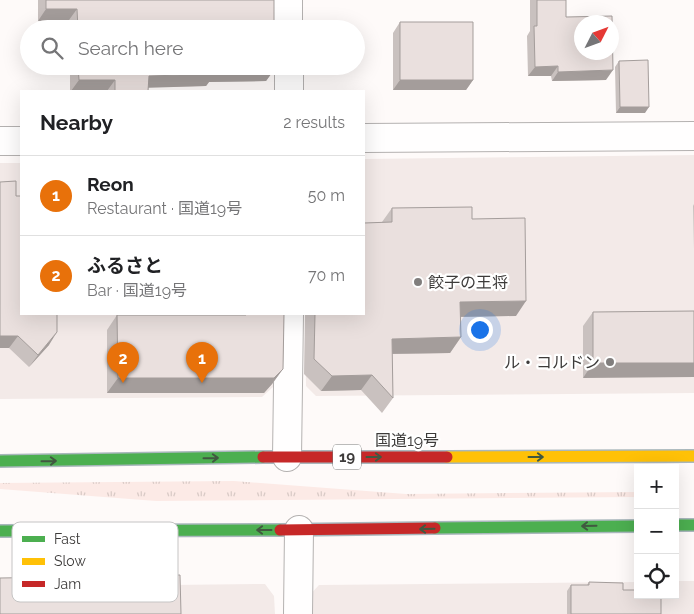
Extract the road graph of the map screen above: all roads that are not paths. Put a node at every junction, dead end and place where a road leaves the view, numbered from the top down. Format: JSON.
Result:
{"nodes":[{"id":1,"x":288,"y":0,"type":"edge"},
{"id":2,"x":288,"y":20,"type":"edge"},
{"id":3,"x":289,"y":75,"type":"edge"},
{"id":4,"x":289,"y":90,"type":"edge"},
{"id":5,"x":694,"y":136,"type":"edge"},
{"id":6,"x":365,"y":138,"type":"edge"},
{"id":7,"x":0,"y":141,"type":"edge"},
{"id":8,"x":20,"y":141,"type":"edge"},
{"id":9,"x":289,"y":315,"type":"edge"},
{"id":10,"x":694,"y":456,"type":"edge"},
{"id":11,"x":287,"y":457,"type":"junction"},
{"id":12,"x":0,"y":461,"type":"edge"},
{"id":13,"x":679,"y":525,"type":"edge"},
{"id":14,"x":694,"y":525,"type":"edge"},
{"id":15,"x":634,"y":526,"type":"edge"},
{"id":16,"x":178,"y":530,"type":"edge"},
{"id":17,"x":299,"y":530,"type":"junction"},
{"id":18,"x":298,"y":614,"type":"edge"}],
"edges":[{"from":1,"to":2,"type":"street"},
{"from":3,"to":4,"type":"street"},
{"from":5,"to":6,"type":"street"},
{"from":7,"to":8,"type":"street"},
{"from":9,"to":11,"type":"street"},
{"from":11,"to":10,"type":"highway","name":"国道19号","number":"19","one_way":true},
{"from":12,"to":11,"type":"highway","name":"国道19号","number":"19","one_way":true},
{"from":13,"to":14,"type":"highway"},
{"from":15,"to":17,"type":"highway","one_way":true},
{"from":17,"to":16,"type":"highway","one_way":true},
{"from":17,"to":18,"type":"street"}]}
